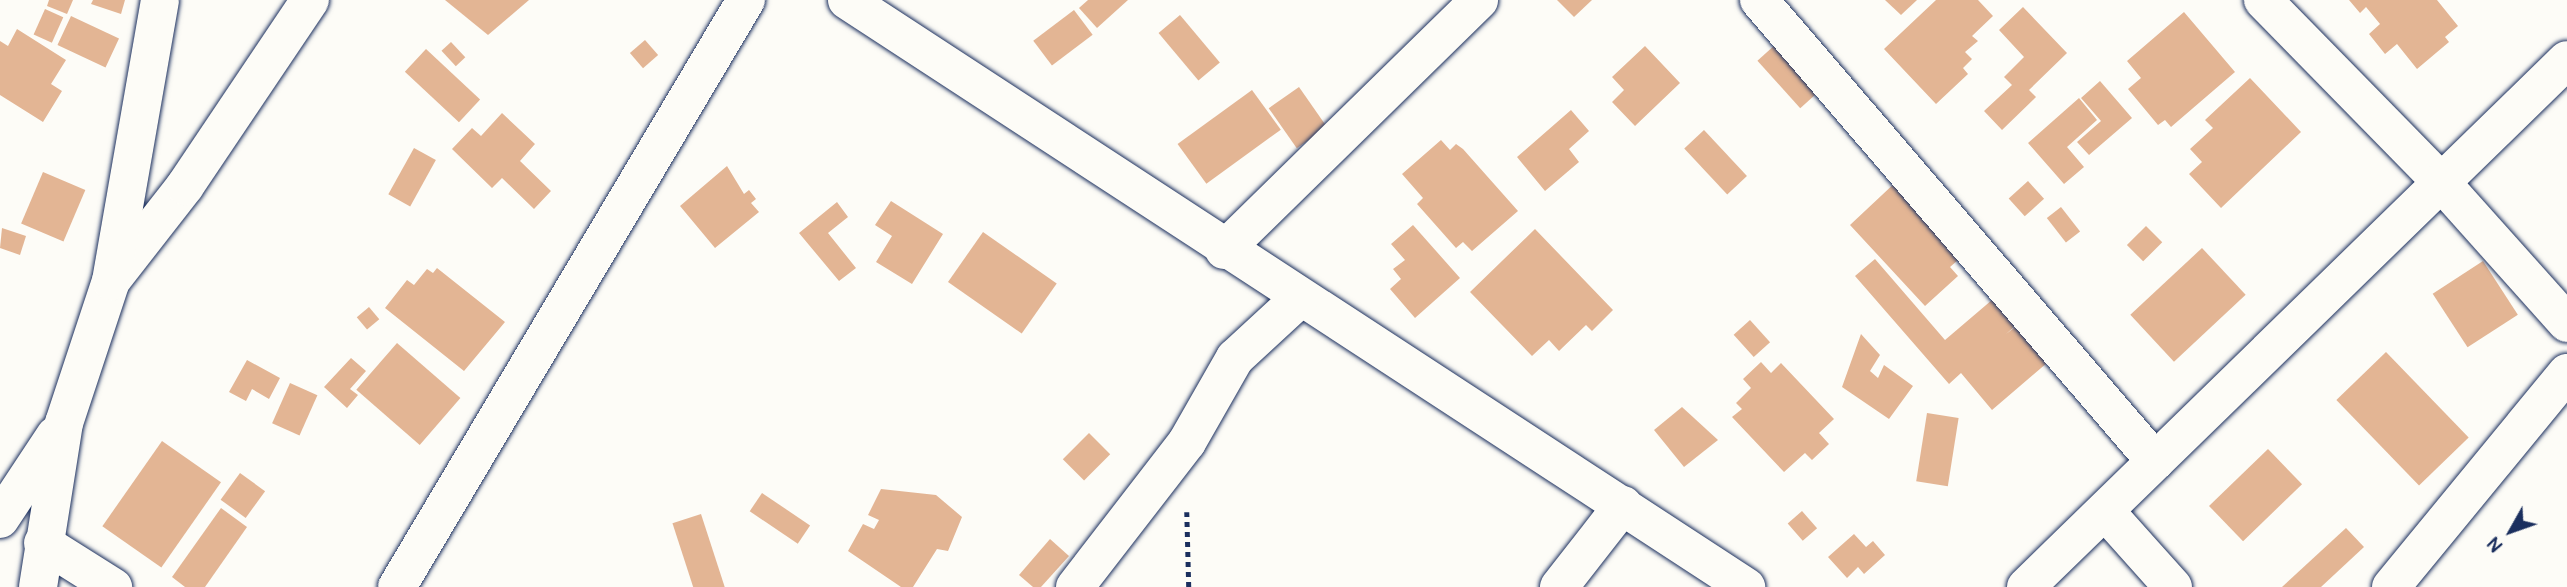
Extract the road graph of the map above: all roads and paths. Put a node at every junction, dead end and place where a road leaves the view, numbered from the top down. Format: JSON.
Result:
{"nodes":[{"id":1,"x":160,"y":0,"type":"edge"},
{"id":2,"x":310,"y":0,"type":"edge"},
{"id":3,"x":746,"y":0,"type":"edge"},
{"id":4,"x":847,"y":0,"type":"edge"},
{"id":5,"x":1479,"y":0,"type":"edge"},
{"id":6,"x":1759,"y":0,"type":"edge"},
{"id":7,"x":2263,"y":0,"type":"edge"},
{"id":8,"x":2567,"y":60,"type":"edge"},
{"id":9,"x":2441,"y":182,"type":"junction"},
{"id":10,"x":1224,"y":250,"type":"junction"},
{"id":11,"x":111,"y":281,"type":"junction"},
{"id":12,"x":1299,"y":299,"type":"junction"},
{"id":13,"x":2567,"y":323,"type":"edge"},
{"id":14,"x":2567,"y":373,"type":"edge"},
{"id":15,"x":64,"y":423,"type":"junction"},
{"id":16,"x":2155,"y":461,"type":"junction"},
{"id":17,"x":1623,"y":505,"type":"junction"},
{"id":18,"x":2105,"y":511,"type":"junction"},
{"id":19,"x":0,"y":519,"type":"edge"},
{"id":20,"x":43,"y":543,"type":"junction"},
{"id":21,"x":38,"y":587,"type":"edge"},
{"id":22,"x":113,"y":587,"type":"edge"},
{"id":23,"x":397,"y":587,"type":"edge"},
{"id":24,"x":1075,"y":587,"type":"edge"},
{"id":25,"x":1559,"y":587,"type":"edge"},
{"id":26,"x":1746,"y":587,"type":"edge"},
{"id":27,"x":2026,"y":587,"type":"edge"},
{"id":28,"x":2173,"y":587,"type":"edge"},
{"id":29,"x":2391,"y":587,"type":"edge"}],
"edges":[{"from":1,"to":11,"type":"street"},
{"from":2,"to":11,"type":"street"},
{"from":3,"to":23,"type":"street"},
{"from":4,"to":10,"type":"street"},
{"from":5,"to":10,"type":"street"},
{"from":6,"to":16,"type":"street"},
{"from":7,"to":9,"type":"street"},
{"from":8,"to":9,"type":"street"},
{"from":9,"to":13,"type":"street"},
{"from":9,"to":16,"type":"street"},
{"from":10,"to":12,"type":"street"},
{"from":11,"to":15,"type":"street"},
{"from":12,"to":17,"type":"street"},
{"from":12,"to":24,"type":"street"},
{"from":14,"to":29,"type":"street"},
{"from":15,"to":19,"type":"street"},
{"from":15,"to":20,"type":"street"},
{"from":16,"to":18,"type":"street"},
{"from":17,"to":25,"type":"street"},
{"from":17,"to":26,"type":"street"},
{"from":18,"to":27,"type":"street"},
{"from":18,"to":28,"type":"street"},
{"from":20,"to":21,"type":"street"},
{"from":20,"to":22,"type":"street"}]}
